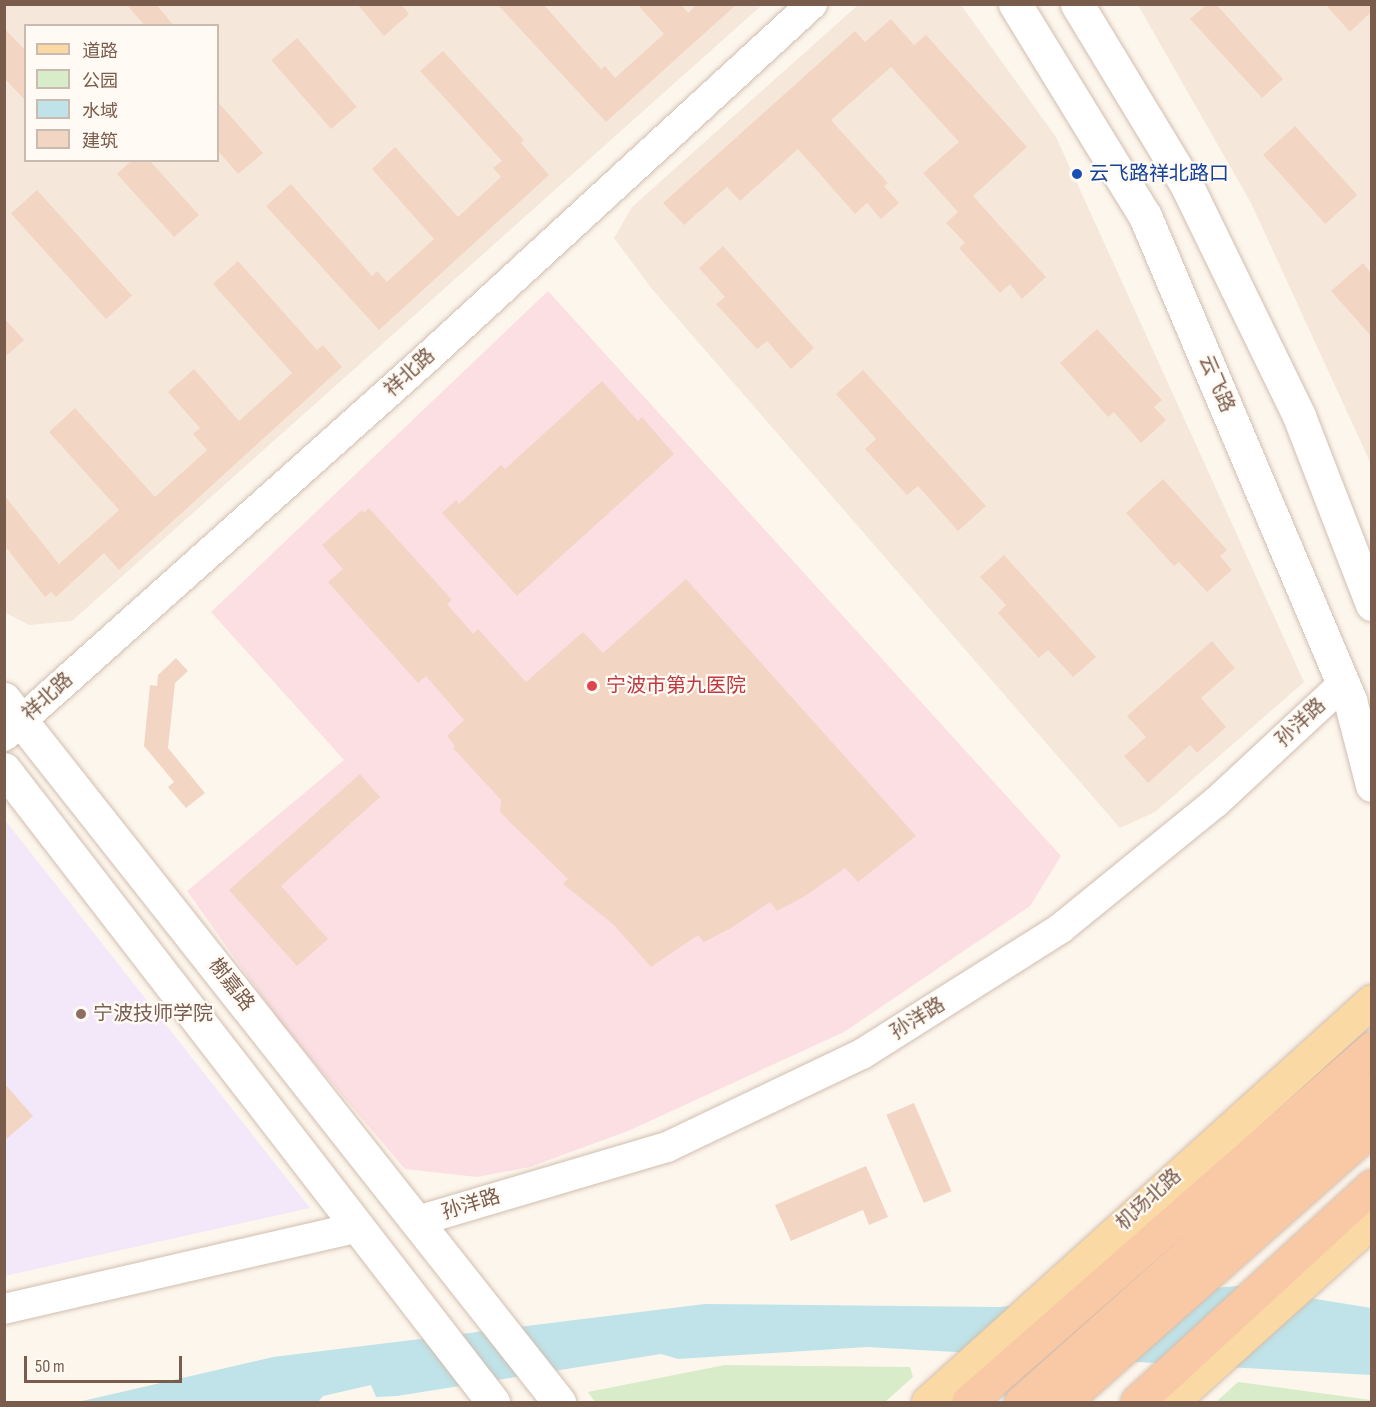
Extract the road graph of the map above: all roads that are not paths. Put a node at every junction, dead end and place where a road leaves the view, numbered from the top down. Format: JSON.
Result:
{"nodes":[{"id":1,"x":812,"y":4,"type":"edge"},
{"id":2,"x":1015,"y":4,"type":"edge"},
{"id":3,"x":1077,"y":4,"type":"edge"},
{"id":4,"x":1371,"y":604,"type":"edge"},
{"id":5,"x":1343,"y":684,"type":"junction"},
{"id":6,"x":10,"y":718,"type":"edge"},
{"id":7,"x":4,"y":770,"type":"edge"},
{"id":8,"x":1371,"y":785,"type":"edge"},
{"id":9,"x":1371,"y":1001,"type":"edge"},
{"id":10,"x":1371,"y":1048,"type":"edge"},
{"id":11,"x":1371,"y":1089,"type":"edge"},
{"id":12,"x":1371,"y":1128,"type":"edge"},
{"id":13,"x":1371,"y":1186,"type":"edge"},
{"id":14,"x":417,"y":1221,"type":"junction"},
{"id":15,"x":1371,"y":1221,"type":"edge"},
{"id":16,"x":358,"y":1227,"type":"junction"},
{"id":17,"x":1360,"y":1241,"type":"edge"},
{"id":18,"x":4,"y":1309,"type":"edge"},
{"id":19,"x":947,"y":1397,"type":"edge"},
{"id":20,"x":1177,"y":1397,"type":"edge"},
{"id":21,"x":493,"y":1402,"type":"edge"},
{"id":22,"x":559,"y":1402,"type":"edge"},
{"id":23,"x":1021,"y":1402,"type":"edge"},
{"id":24,"x":1063,"y":1402,"type":"edge"},
{"id":25,"x":1137,"y":1402,"type":"edge"}],
"edges":[{"from":1,"to":6,"type":"street","name":"祥北路"},
{"from":2,"to":5,"type":"main road","name":"云飞路"},
{"from":3,"to":4,"type":"main road"},
{"from":5,"to":8,"type":"main road","name":"云飞路"},
{"from":5,"to":14,"type":"street","name":"孙洋路"},
{"from":6,"to":14,"type":"main road","name":"榭嘉路"},
{"from":7,"to":16,"type":"main road"},
{"from":9,"to":19,"type":"main road","name":"机场北路"},
{"from":10,"to":19,"type":"highway"},
{"from":11,"to":23,"type":"highway"},
{"from":12,"to":24,"type":"highway"},
{"from":13,"to":25,"type":"highway"},
{"from":14,"to":22,"type":"main road","name":"榭嘉路"},
{"from":15,"to":17,"type":"main road"},
{"from":16,"to":18,"type":"street"},
{"from":16,"to":21,"type":"main road"},
{"from":17,"to":20,"type":"main road"}]}
